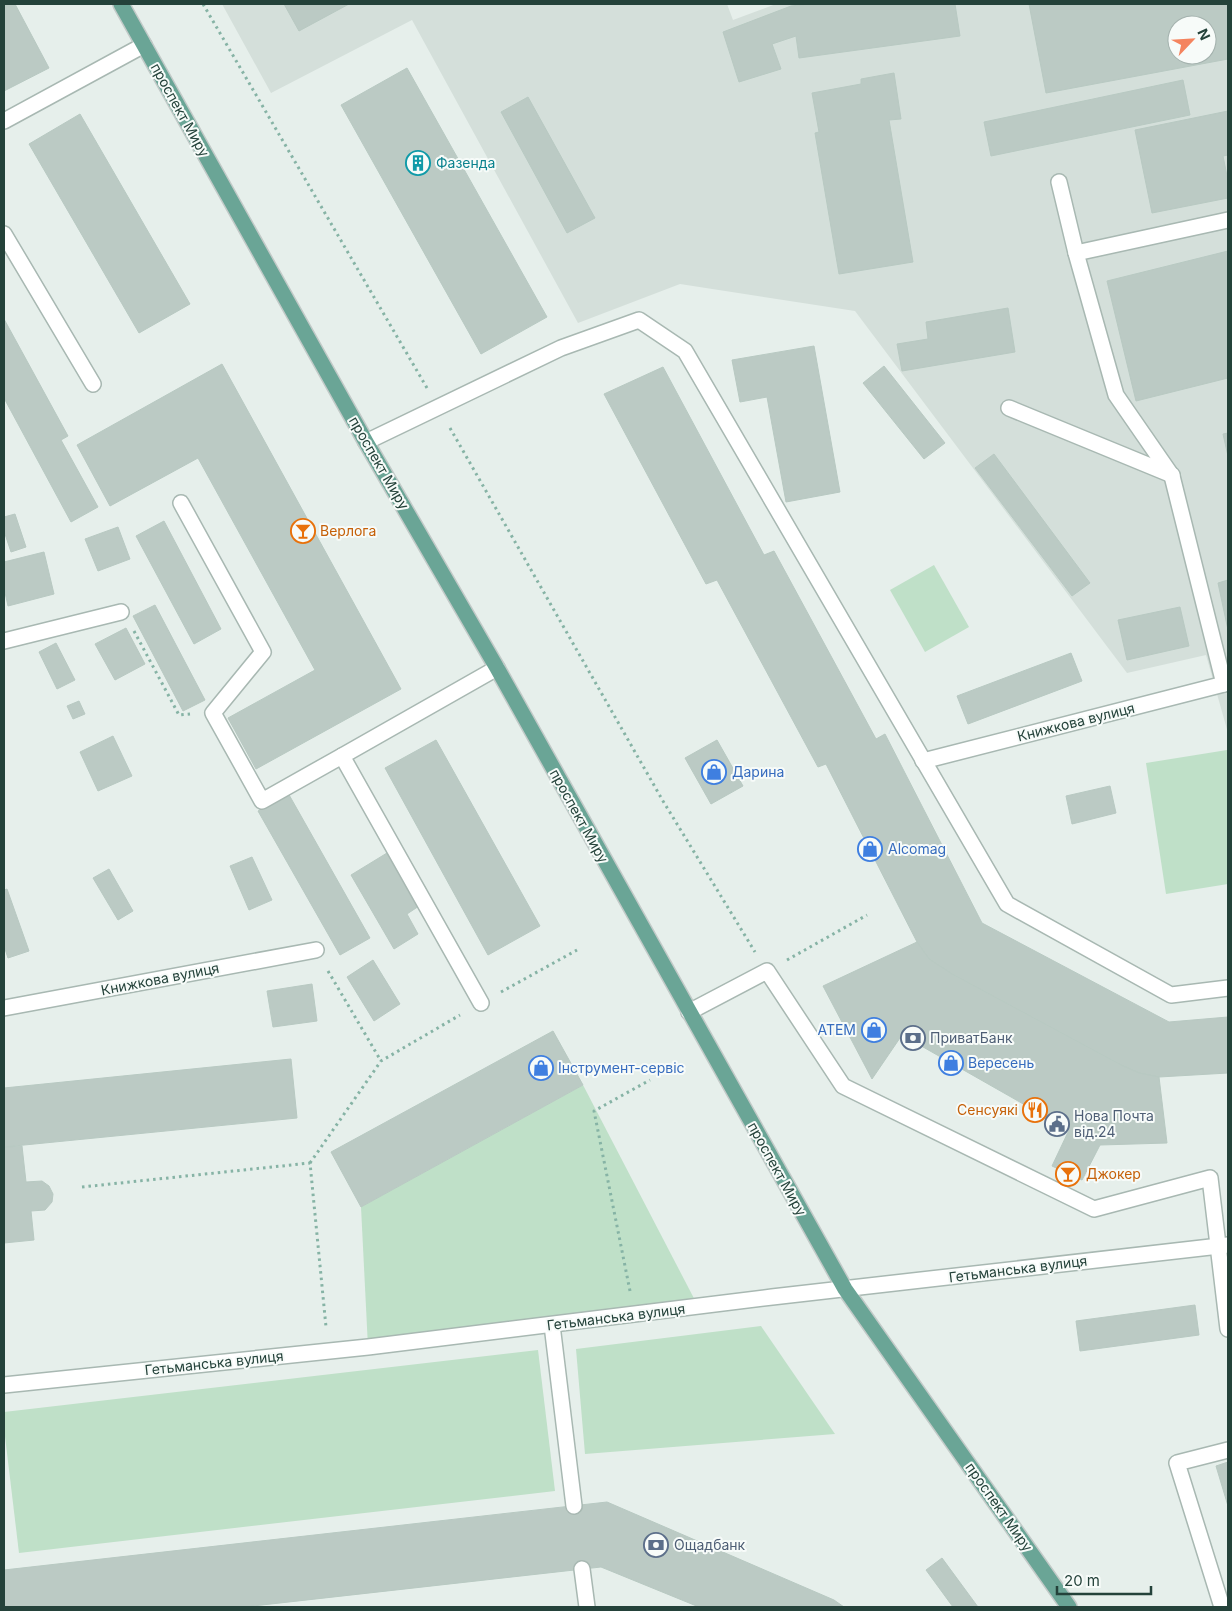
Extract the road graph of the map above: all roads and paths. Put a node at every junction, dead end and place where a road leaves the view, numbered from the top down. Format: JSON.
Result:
{"nodes":[{"id":1,"x":121,"y":4,"type":"edge"},
{"id":2,"x":203,"y":4,"type":"edge"},
{"id":3,"x":144,"y":45,"type":"junction"},
{"id":4,"x":4,"y":121,"type":"edge"},
{"id":5,"x":1059,"y":182,"type":"dead end"},
{"id":6,"x":1228,"y":220,"type":"edge"},
{"id":7,"x":4,"y":234,"type":"edge"},
{"id":8,"x":1076,"y":253,"type":"junction"},
{"id":9,"x":93,"y":384,"type":"dead end"},
{"id":10,"x":438,"y":407,"type":"junction"},
{"id":11,"x":1009,"y":408,"type":"dead end"},
{"id":12,"x":366,"y":442,"type":"junction"},
{"id":13,"x":1172,"y":476,"type":"junction"},
{"id":14,"x":181,"y":503,"type":"dead end"},
{"id":15,"x":121,"y":612,"type":"joint"},
{"id":16,"x":4,"y":641,"type":"edge"},
{"id":17,"x":497,"y":668,"type":"junction"},
{"id":18,"x":1226,"y":683,"type":"edge"},
{"id":19,"x":213,"y":713,"type":"junction"},
{"id":20,"x":342,"y":756,"type":"junction"},
{"id":21,"x":923,"y":761,"type":"junction"},
{"id":22,"x":867,"y":915,"type":"dead end"},
{"id":23,"x":316,"y":950,"type":"joint"},
{"id":24,"x":576,"y":950,"type":"dead end"},
{"id":25,"x":767,"y":972,"type":"junction"},
{"id":26,"x":1228,"y":988,"type":"edge"},
{"id":27,"x":481,"y":1003,"type":"junction"},
{"id":28,"x":4,"y":1008,"type":"edge"},
{"id":29,"x":689,"y":1012,"type":"junction"},
{"id":30,"x":380,"y":1061,"type":"junction"},
{"id":31,"x":650,"y":1080,"type":"dead end"},
{"id":32,"x":310,"y":1163,"type":"junction"},
{"id":33,"x":82,"y":1187,"type":"dead end"},
{"id":34,"x":1223,"y":1245,"type":"edge"},
{"id":35,"x":846,"y":1289,"type":"junction"},
{"id":36,"x":635,"y":1315,"type":"junction"},
{"id":37,"x":552,"y":1325,"type":"junction"},
{"id":38,"x":1228,"y":1329,"type":"edge"},
{"id":39,"x":329,"y":1351,"type":"junction"},
{"id":40,"x":4,"y":1385,"type":"edge"},
{"id":41,"x":1228,"y":1450,"type":"edge"},
{"id":42,"x":574,"y":1506,"type":"dead end"},
{"id":43,"x":582,"y":1569,"type":"dead end"},
{"id":44,"x":587,"y":1607,"type":"edge"},
{"id":45,"x":1069,"y":1607,"type":"edge"},
{"id":46,"x":1222,"y":1607,"type":"edge"}],
"edges":[{"from":1,"to":3,"type":"main road","name":"проспект Миру"},
{"from":2,"to":10,"type":"path"},
{"from":3,"to":4,"type":"street"},
{"from":3,"to":12,"type":"main road","name":"проспект Миру"},
{"from":5,"to":8,"type":"street"},
{"from":6,"to":8,"type":"street"},
{"from":7,"to":9,"type":"street"},
{"from":8,"to":13,"type":"street"},
{"from":10,"to":12,"type":"street"},
{"from":10,"to":21,"type":"street"},
{"from":10,"to":25,"type":"path"},
{"from":11,"to":13,"type":"street"},
{"from":12,"to":17,"type":"main road","name":"проспект Миру"},
{"from":13,"to":18,"type":"street"},
{"from":14,"to":19,"type":"street"},
{"from":15,"to":16,"type":"street"},
{"from":15,"to":19,"type":"path"},
{"from":17,"to":20,"type":"street"},
{"from":17,"to":29,"type":"main road","name":"проспект Миру"},
{"from":18,"to":21,"type":"street","name":"Книжкова вулиця"},
{"from":19,"to":20,"type":"street"},
{"from":20,"to":27,"type":"street"},
{"from":21,"to":26,"type":"street"},
{"from":22,"to":25,"type":"path"},
{"from":23,"to":28,"type":"street","name":"Книжкова вулиця"},
{"from":23,"to":30,"type":"path"},
{"from":24,"to":27,"type":"path"},
{"from":25,"to":29,"type":"street"},
{"from":25,"to":34,"type":"street"},
{"from":27,"to":30,"type":"path"},
{"from":29,"to":35,"type":"main road","name":"проспект Миру"},
{"from":30,"to":32,"type":"path"},
{"from":31,"to":36,"type":"path"},
{"from":32,"to":33,"type":"path"},
{"from":32,"to":39,"type":"path"},
{"from":34,"to":35,"type":"street","name":"Гетьманська вулиця"},
{"from":34,"to":38,"type":"street"},
{"from":35,"to":36,"type":"street","name":"Гетьманська вулиця"},
{"from":35,"to":45,"type":"main road","name":"проспект Миру"},
{"from":36,"to":37,"type":"street","name":"Гетьманська вулиця"},
{"from":37,"to":39,"type":"street","name":"Гетьманська вулиця"},
{"from":37,"to":42,"type":"street"},
{"from":39,"to":40,"type":"street","name":"Гетьманська вулиця"},
{"from":41,"to":46,"type":"street"},
{"from":43,"to":44,"type":"street"}]}
